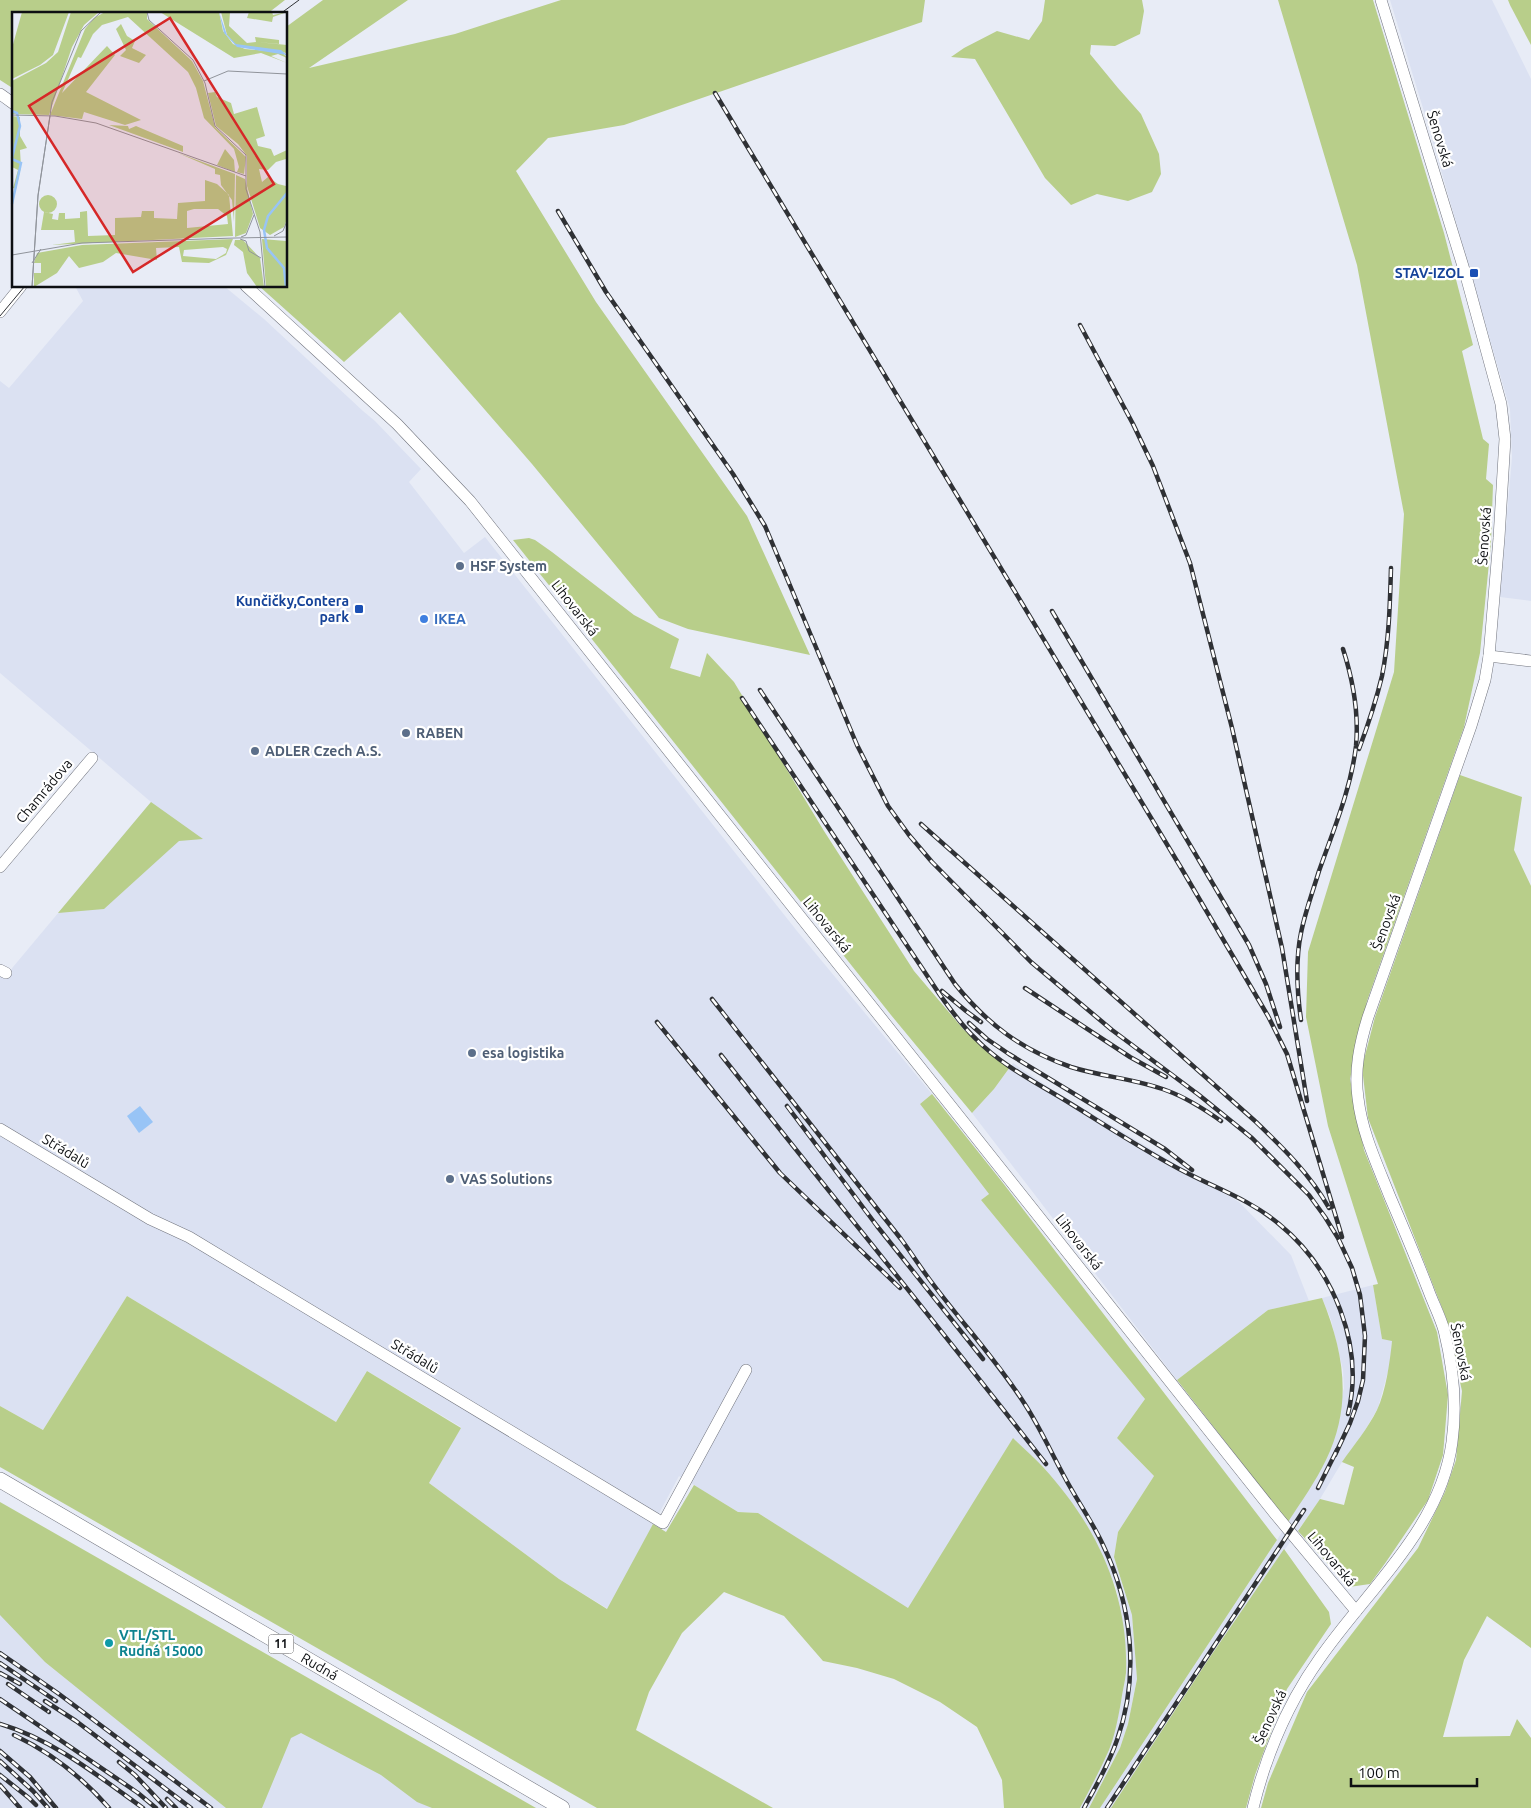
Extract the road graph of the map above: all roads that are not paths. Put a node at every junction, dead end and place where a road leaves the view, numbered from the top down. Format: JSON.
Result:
{"nodes":[{"id":1,"x":1380,"y":0,"type":"edge"},
{"id":2,"x":0,"y":94,"type":"edge"},
{"id":3,"x":12,"y":103,"type":"edge"},
{"id":4,"x":19,"y":288,"type":"edge"},
{"id":5,"x":248,"y":288,"type":"edge"},
{"id":6,"x":0,"y":312,"type":"edge"},
{"id":7,"x":1489,"y":656,"type":"junction"},
{"id":8,"x":1531,"y":661,"type":"edge"},
{"id":9,"x":92,"y":758,"type":"dead end"},
{"id":10,"x":0,"y":867,"type":"edge"},
{"id":11,"x":0,"y":1129,"type":"edge"},
{"id":12,"x":746,"y":1370,"type":"dead end"},
{"id":13,"x":0,"y":1480,"type":"edge"},
{"id":14,"x":1356,"y":1611,"type":"junction"},
{"id":15,"x":562,"y":1808,"type":"edge"},
{"id":16,"x":1253,"y":1808,"type":"edge"}],
"edges":[{"from":1,"to":7,"type":"street","name":"Šenovská"},
{"from":2,"to":3,"type":"street"},
{"from":4,"to":6,"type":"street"},
{"from":5,"to":14,"type":"street","name":"Lihovarská"},
{"from":7,"to":8,"type":"street"},
{"from":7,"to":14,"type":"street","name":"Šenovská"},
{"from":9,"to":10,"type":"street","name":"Chamrádova"},
{"from":11,"to":12,"type":"street","name":"Střádalů"},
{"from":13,"to":15,"type":"main road","name":"Rudná","number":"11"},
{"from":14,"to":16,"type":"street","name":"Šenovská"}]}
